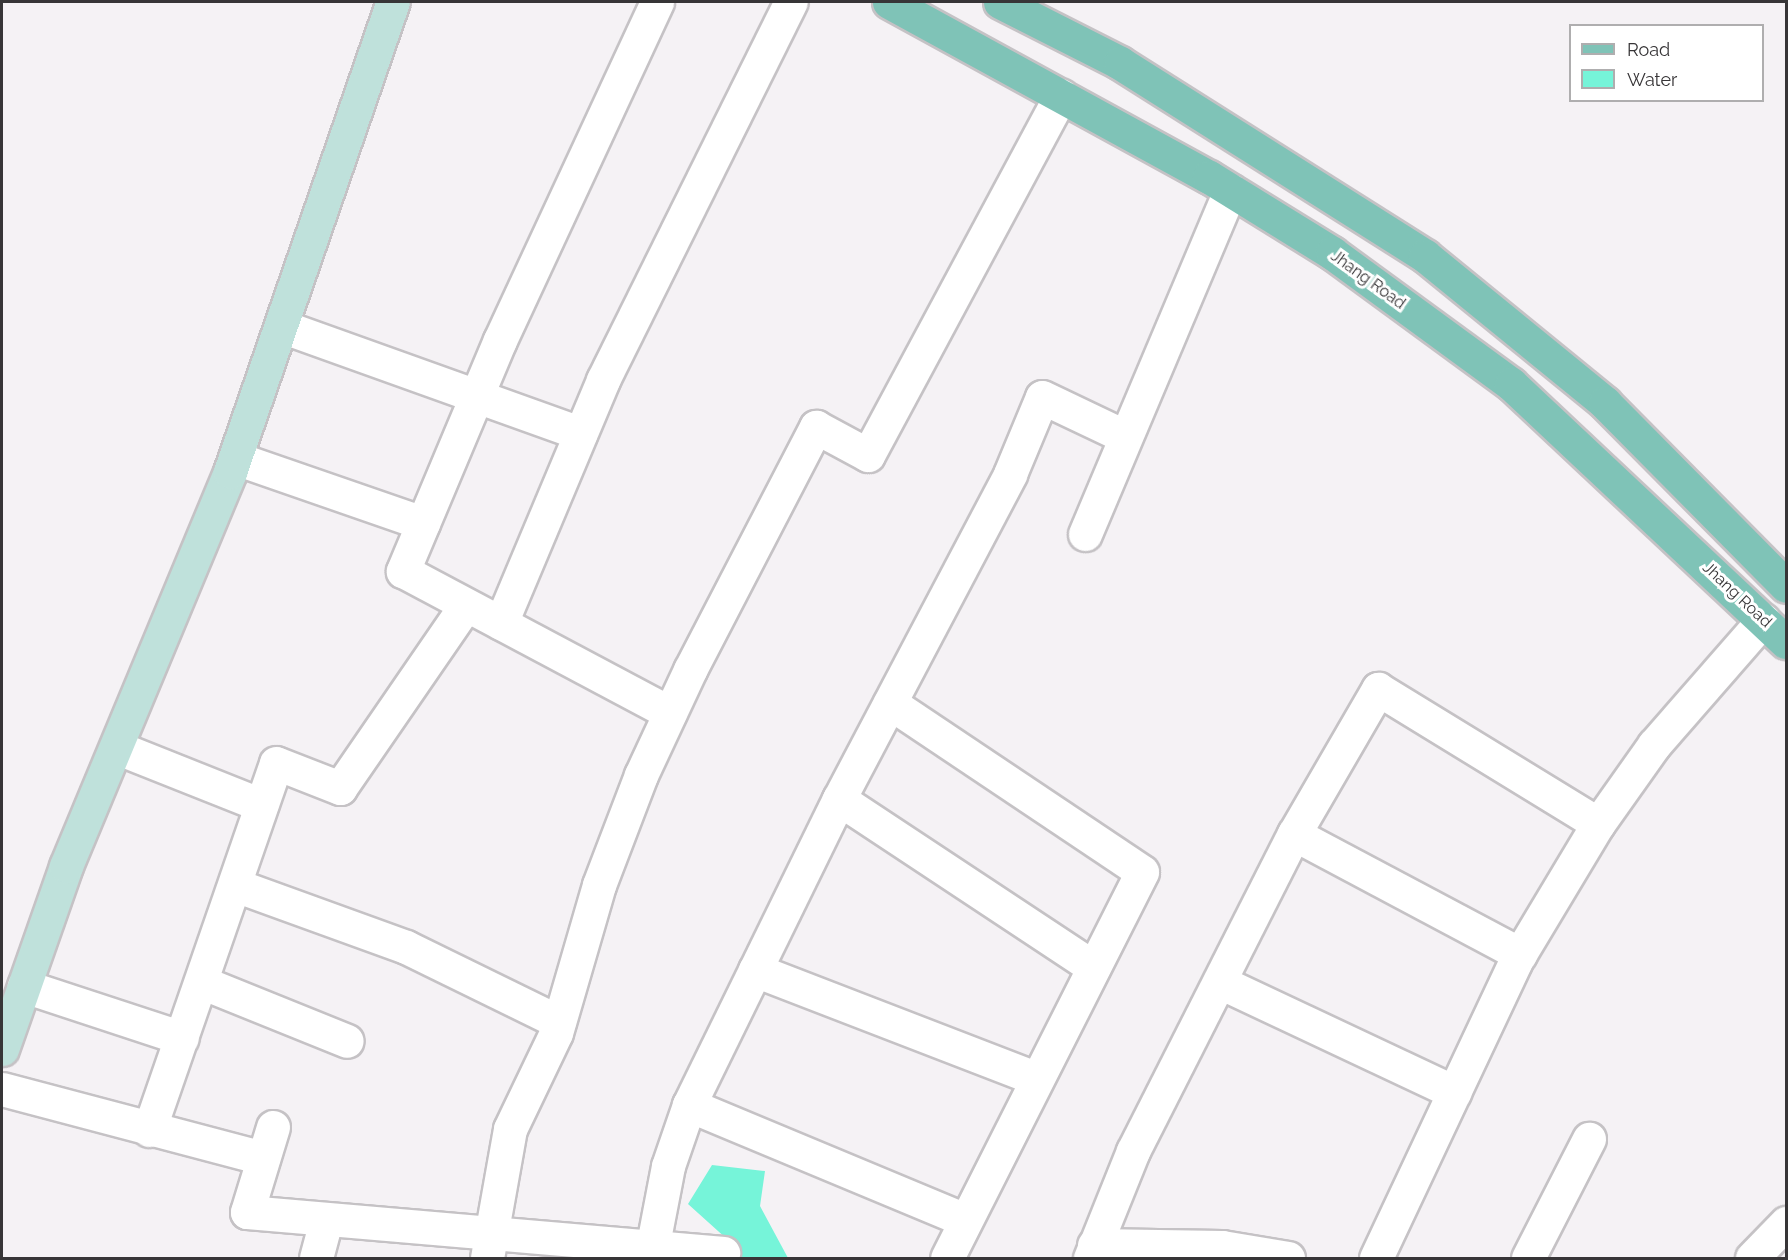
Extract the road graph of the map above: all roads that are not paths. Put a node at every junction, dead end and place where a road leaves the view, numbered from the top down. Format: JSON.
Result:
{"nodes":[{"id":1,"x":393,"y":2,"type":"edge"},
{"id":2,"x":657,"y":2,"type":"edge"},
{"id":3,"x":791,"y":2,"type":"edge"},
{"id":4,"x":889,"y":2,"type":"edge"},
{"id":5,"x":1000,"y":2,"type":"edge"},
{"id":6,"x":1061,"y":95,"type":"junction"},
{"id":7,"x":1230,"y":190,"type":"junction"},
{"id":8,"x":281,"y":326,"type":"junction"},
{"id":9,"x":477,"y":394,"type":"junction"},
{"id":10,"x":580,"y":433,"type":"junction"},
{"id":11,"x":1124,"y":436,"type":"junction"},
{"id":12,"x":235,"y":458,"type":"junction"},
{"id":13,"x":423,"y":523,"type":"junction"},
{"id":14,"x":1085,"y":534,"type":"dead end"},
{"id":15,"x":1786,"y":586,"type":"edge"},
{"id":16,"x":466,"y":605,"type":"junction"},
{"id":17,"x":1763,"y":620,"type":"junction"},
{"id":18,"x":501,"y":623,"type":"junction"},
{"id":19,"x":1786,"y":642,"type":"edge"},
{"id":20,"x":890,"y":703,"type":"junction"},
{"id":21,"x":670,"y":713,"type":"junction"},
{"id":22,"x":118,"y":748,"type":"junction"},
{"id":23,"x":839,"y":799,"type":"junction"},
{"id":24,"x":261,"y":805,"type":"junction"},
{"id":25,"x":1598,"y":824,"type":"junction"},
{"id":26,"x":1294,"y":834,"type":"junction"},
{"id":27,"x":235,"y":885,"type":"junction"},
{"id":28,"x":1520,"y":954,"type":"junction"},
{"id":29,"x":1093,"y":967,"type":"junction"},
{"id":30,"x":755,"y":969,"type":"junction"},
{"id":31,"x":201,"y":982,"type":"junction"},
{"id":32,"x":1220,"y":982,"type":"junction"},
{"id":33,"x":24,"y":986,"type":"junction"},
{"id":34,"x":559,"y":1022,"type":"junction"},
{"id":35,"x":182,"y":1038,"type":"junction"},
{"id":36,"x":348,"y":1041,"type":"dead end"},
{"id":37,"x":2,"y":1049,"type":"edge"},
{"id":38,"x":1035,"y":1078,"type":"junction"},
{"id":39,"x":2,"y":1089,"type":"edge"},
{"id":40,"x":1454,"y":1092,"type":"junction"},
{"id":41,"x":689,"y":1105,"type":"junction"},
{"id":42,"x":273,"y":1127,"type":"dead end"},
{"id":43,"x":149,"y":1130,"type":"junction"},
{"id":44,"x":1589,"y":1139,"type":"dead end"},
{"id":45,"x":263,"y":1158,"type":"junction"},
{"id":46,"x":326,"y":1220,"type":"junction"},
{"id":47,"x":965,"y":1220,"type":"junction"},
{"id":48,"x":1786,"y":1223,"type":"edge"},
{"id":49,"x":489,"y":1247,"type":"edge"},
{"id":50,"x":648,"y":1248,"type":"edge"},
{"id":51,"x":1092,"y":1252,"type":"edge"},
{"id":52,"x":723,"y":1253,"type":"dead end"},
{"id":53,"x":1221,"y":1253,"type":"edge"},
{"id":54,"x":316,"y":1258,"type":"edge"},
{"id":55,"x":947,"y":1258,"type":"edge"},
{"id":56,"x":1288,"y":1258,"type":"edge"},
{"id":57,"x":1376,"y":1258,"type":"edge"},
{"id":58,"x":1528,"y":1258,"type":"edge"},
{"id":59,"x":1752,"y":1258,"type":"edge"}],
"edges":[{"from":1,"to":8,"type":"street"},
{"from":2,"to":9,"type":"street"},
{"from":3,"to":10,"type":"street"},
{"from":4,"to":6,"type":"main road","name":"Jhang Road"},
{"from":5,"to":15,"type":"main road"},
{"from":6,"to":7,"type":"main road","name":"Jhang Road"},
{"from":6,"to":21,"type":"street"},
{"from":7,"to":11,"type":"street"},
{"from":7,"to":17,"type":"main road","name":"Jhang Road"},
{"from":8,"to":9,"type":"street"},
{"from":8,"to":12,"type":"street"},
{"from":9,"to":10,"type":"street"},
{"from":9,"to":13,"type":"street"},
{"from":10,"to":18,"type":"street"},
{"from":11,"to":14,"type":"street"},
{"from":11,"to":20,"type":"street"},
{"from":12,"to":13,"type":"street"},
{"from":12,"to":22,"type":"street"},
{"from":13,"to":16,"type":"street"},
{"from":16,"to":18,"type":"street"},
{"from":16,"to":24,"type":"street"},
{"from":17,"to":19,"type":"main road","name":"Jhang Road"},
{"from":17,"to":25,"type":"street"},
{"from":18,"to":21,"type":"street"},
{"from":20,"to":23,"type":"street"},
{"from":20,"to":29,"type":"street"},
{"from":21,"to":34,"type":"street"},
{"from":22,"to":24,"type":"street"},
{"from":22,"to":33,"type":"street"},
{"from":23,"to":29,"type":"street"},
{"from":23,"to":30,"type":"street"},
{"from":24,"to":27,"type":"street"},
{"from":25,"to":26,"type":"street"},
{"from":25,"to":28,"type":"street"},
{"from":26,"to":28,"type":"street"},
{"from":26,"to":32,"type":"street"},
{"from":27,"to":31,"type":"street"},
{"from":27,"to":34,"type":"street"},
{"from":28,"to":40,"type":"street"},
{"from":29,"to":38,"type":"street"},
{"from":30,"to":38,"type":"street"},
{"from":30,"to":41,"type":"street"},
{"from":31,"to":35,"type":"street"},
{"from":31,"to":36,"type":"street"},
{"from":32,"to":40,"type":"street"},
{"from":32,"to":51,"type":"street"},
{"from":33,"to":35,"type":"street"},
{"from":33,"to":37,"type":"street"},
{"from":34,"to":49,"type":"street"},
{"from":35,"to":43,"type":"street"},
{"from":38,"to":47,"type":"street"},
{"from":39,"to":43,"type":"street"},
{"from":40,"to":57,"type":"street"},
{"from":41,"to":47,"type":"street"},
{"from":41,"to":50,"type":"street"},
{"from":42,"to":45,"type":"street"},
{"from":43,"to":45,"type":"street"},
{"from":44,"to":58,"type":"street"},
{"from":45,"to":46,"type":"street"},
{"from":46,"to":49,"type":"street"},
{"from":46,"to":54,"type":"street"},
{"from":47,"to":55,"type":"street"},
{"from":48,"to":59,"type":"street"},
{"from":49,"to":50,"type":"street"},
{"from":50,"to":52,"type":"street"},
{"from":51,"to":53,"type":"street"},
{"from":53,"to":56,"type":"street"}]}
